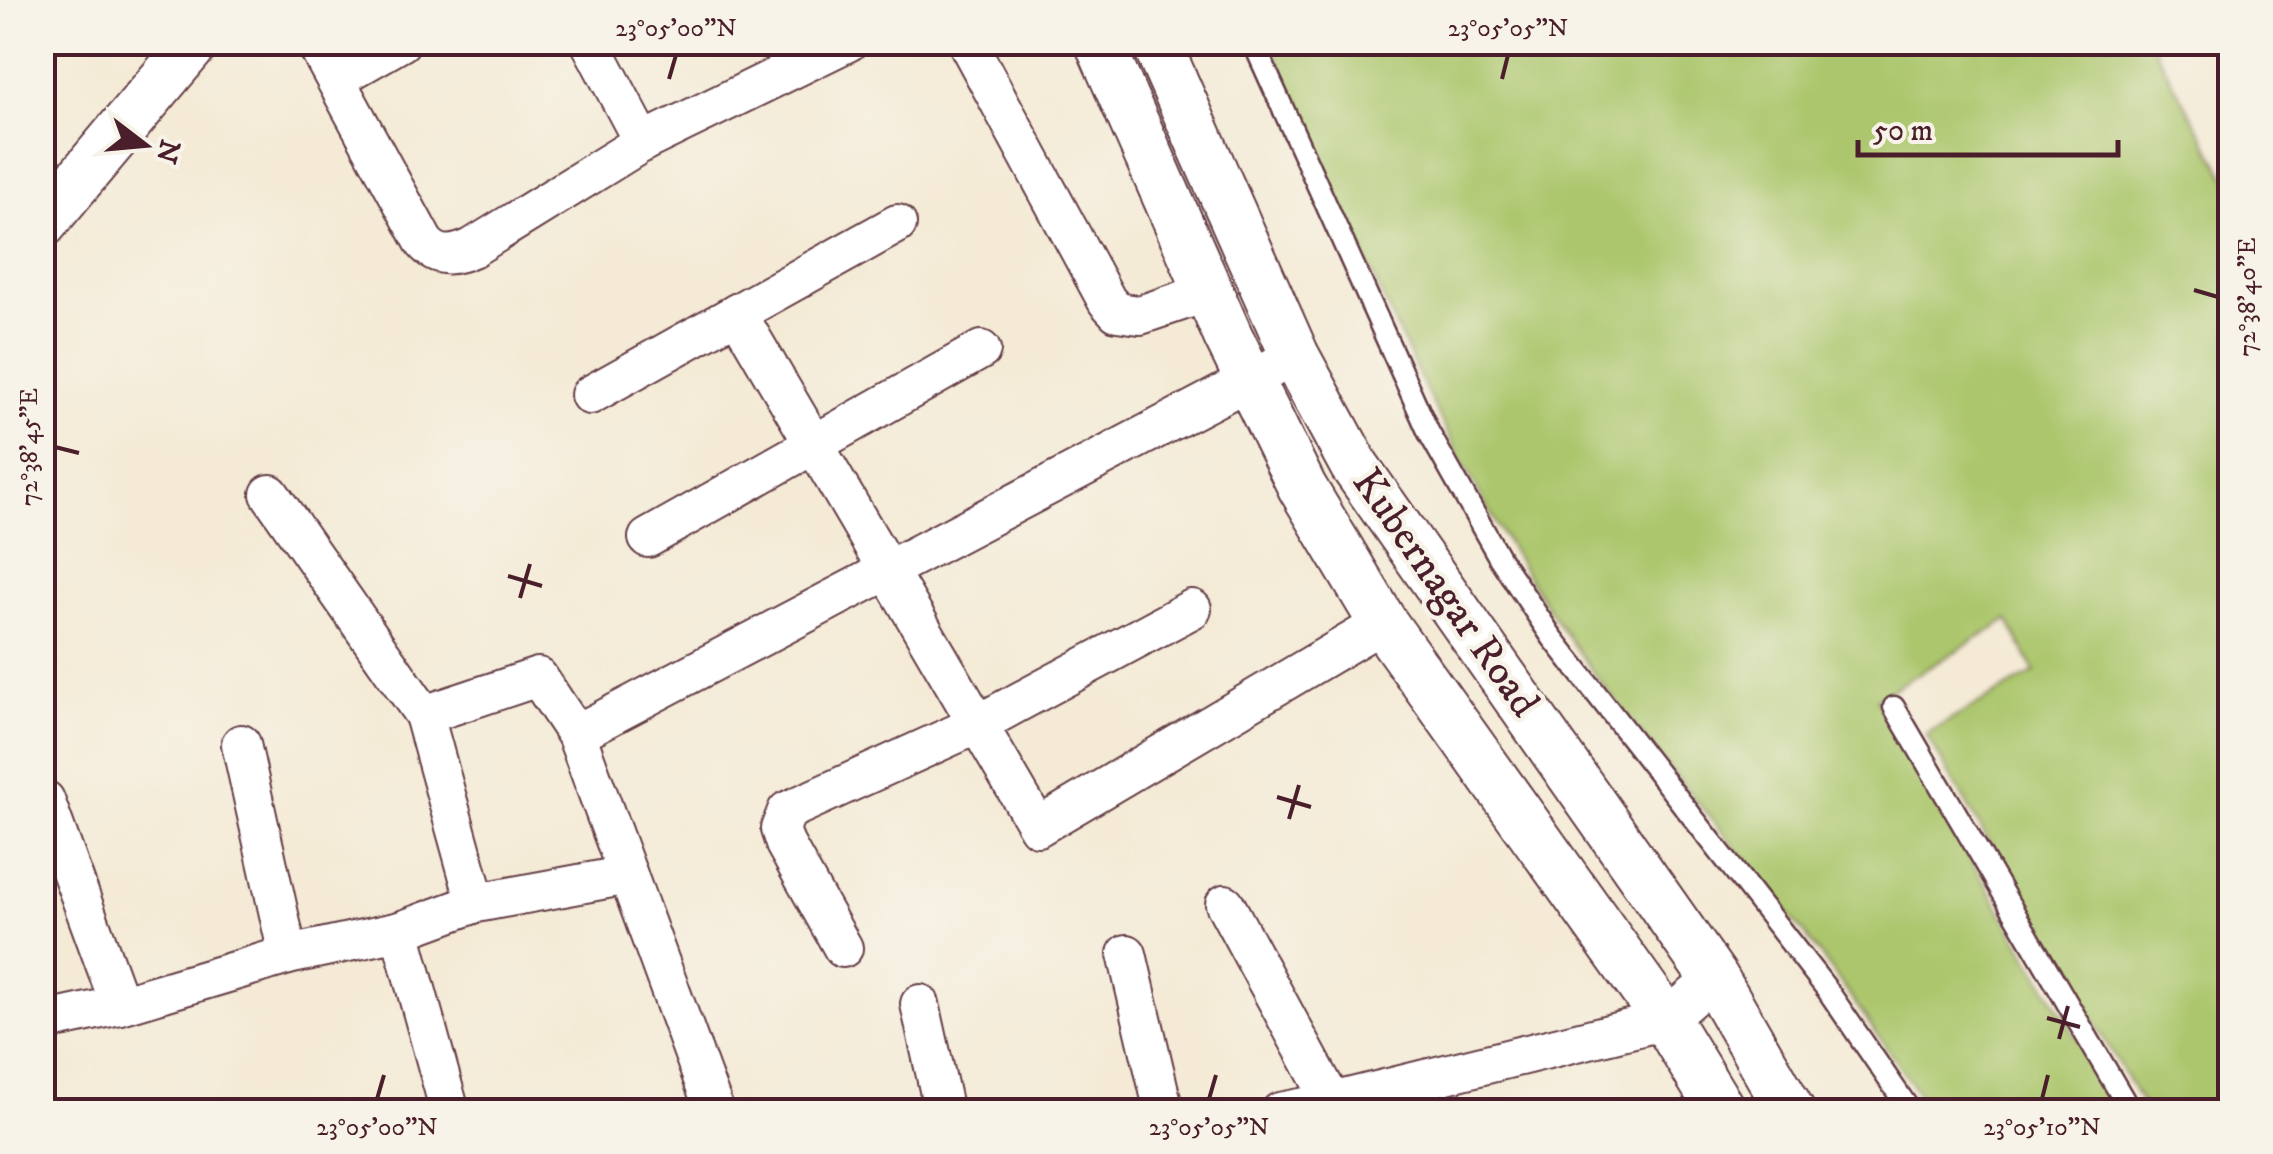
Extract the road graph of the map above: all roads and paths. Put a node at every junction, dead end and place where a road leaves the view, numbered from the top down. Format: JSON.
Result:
{"nodes":[{"id":1,"x":195,"y":42,"type":"edge"},
{"id":2,"x":316,"y":42,"type":"edge"},
{"id":3,"x":401,"y":42,"type":"edge"},
{"id":4,"x":590,"y":42,"type":"edge"},
{"id":5,"x":848,"y":42,"type":"edge"},
{"id":6,"x":966,"y":42,"type":"edge"},
{"id":7,"x":1099,"y":42,"type":"edge"},
{"id":8,"x":1156,"y":42,"type":"edge"},
{"id":9,"x":1253,"y":42,"type":"edge"},
{"id":10,"x":336,"y":79,"type":"junction"},
{"id":11,"x":643,"y":142,"type":"junction"},
{"id":12,"x":42,"y":224,"type":"edge"},
{"id":13,"x":896,"y":224,"type":"dead end"},
{"id":14,"x":1208,"y":292,"type":"junction"},
{"id":15,"x":736,"y":314,"type":"junction"},
{"id":16,"x":981,"y":350,"type":"dead end"},
{"id":17,"x":1295,"y":356,"type":"junction"},
{"id":18,"x":1249,"y":382,"type":"junction"},
{"id":19,"x":590,"y":394,"type":"dead end"},
{"id":20,"x":816,"y":446,"type":"junction"},
{"id":21,"x":270,"y":494,"type":"dead end"},
{"id":22,"x":648,"y":538,"type":"dead end"},
{"id":23,"x":888,"y":568,"type":"junction"},
{"id":24,"x":1192,"y":610,"type":"dead end"},
{"id":25,"x":1383,"y":622,"type":"junction"},
{"id":26,"x":1894,"y":707,"type":"dead end"},
{"id":27,"x":424,"y":715,"type":"junction"},
{"id":28,"x":978,"y":724,"type":"junction"},
{"id":29,"x":576,"y":734,"type":"junction"},
{"id":30,"x":242,"y":744,"type":"dead end"},
{"id":31,"x":45,"y":800,"type":"dead end"},
{"id":32,"x":628,"y":875,"type":"junction"},
{"id":33,"x":476,"y":903,"type":"junction"},
{"id":34,"x":1225,"y":904,"type":"dead end"},
{"id":35,"x":400,"y":931,"type":"junction"},
{"id":36,"x":843,"y":948,"type":"dead end"},
{"id":37,"x":1127,"y":954,"type":"dead end"},
{"id":38,"x":288,"y":955,"type":"junction"},
{"id":39,"x":1714,"y":978,"type":"junction"},
{"id":40,"x":120,"y":1004,"type":"junction"},
{"id":41,"x":920,"y":1004,"type":"dead end"},
{"id":42,"x":1666,"y":1020,"type":"junction"},
{"id":43,"x":42,"y":1022,"type":"edge"},
{"id":44,"x":1332,"y":1102,"type":"junction"},
{"id":45,"x":450,"y":1112,"type":"edge"},
{"id":46,"x":715,"y":1112,"type":"edge"},
{"id":47,"x":944,"y":1112,"type":"edge"},
{"id":48,"x":1164,"y":1112,"type":"edge"},
{"id":49,"x":1280,"y":1112,"type":"edge"},
{"id":50,"x":1722,"y":1112,"type":"edge"},
{"id":51,"x":1791,"y":1112,"type":"edge"},
{"id":52,"x":1911,"y":1112,"type":"edge"},
{"id":53,"x":2131,"y":1112,"type":"edge"}],
"edges":[{"from":1,"to":12,"type":"street"},
{"from":2,"to":10,"type":"street"},
{"from":3,"to":10,"type":"street"},
{"from":4,"to":11,"type":"street"},
{"from":5,"to":11,"type":"street"},
{"from":6,"to":14,"type":"street"},
{"from":7,"to":14,"type":"street","name":"Kubernagar Road"},
{"from":8,"to":17,"type":"street","name":"Kubernagar Road"},
{"from":9,"to":52,"type":"lane"},
{"from":10,"to":11,"type":"street"},
{"from":13,"to":15,"type":"street"},
{"from":14,"to":18,"type":"street","name":"Kubernagar Road"},
{"from":15,"to":19,"type":"street"},
{"from":15,"to":20,"type":"street"},
{"from":16,"to":20,"type":"street"},
{"from":17,"to":18,"type":"street"},
{"from":17,"to":39,"type":"street","name":"Kubernagar Road"},
{"from":18,"to":23,"type":"street"},
{"from":18,"to":25,"type":"street","name":"Kubernagar Road"},
{"from":20,"to":22,"type":"street"},
{"from":20,"to":23,"type":"street"},
{"from":21,"to":27,"type":"street"},
{"from":23,"to":28,"type":"street"},
{"from":23,"to":29,"type":"street"},
{"from":24,"to":28,"type":"street"},
{"from":25,"to":28,"type":"street"},
{"from":25,"to":42,"type":"street","name":"Kubernagar Road"},
{"from":26,"to":53,"type":"lane"},
{"from":27,"to":29,"type":"street"},
{"from":27,"to":33,"type":"street"},
{"from":28,"to":36,"type":"street"},
{"from":29,"to":32,"type":"street"},
{"from":30,"to":38,"type":"street"},
{"from":31,"to":40,"type":"street"},
{"from":32,"to":33,"type":"street"},
{"from":32,"to":46,"type":"street"},
{"from":33,"to":35,"type":"street"},
{"from":34,"to":44,"type":"street"},
{"from":35,"to":38,"type":"street"},
{"from":35,"to":45,"type":"street"},
{"from":37,"to":48,"type":"street"},
{"from":38,"to":40,"type":"street"},
{"from":39,"to":42,"type":"street"},
{"from":39,"to":51,"type":"street","name":"Kubernagar Road"},
{"from":40,"to":43,"type":"street"},
{"from":41,"to":47,"type":"street"},
{"from":42,"to":44,"type":"street"},
{"from":42,"to":50,"type":"street","name":"Kubernagar Road"},
{"from":44,"to":49,"type":"street"}]}
